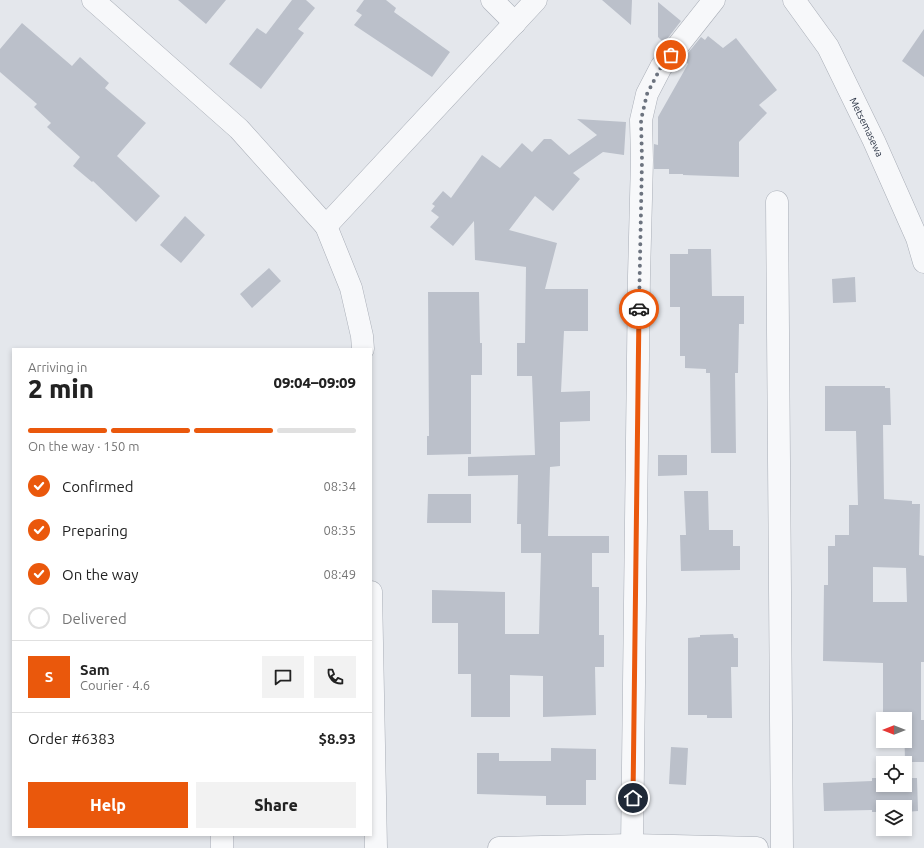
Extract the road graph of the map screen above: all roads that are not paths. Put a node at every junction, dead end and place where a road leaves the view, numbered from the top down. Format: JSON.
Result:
{"nodes":[{"id":1,"x":93,"y":0,"type":"edge"},
{"id":2,"x":492,"y":0,"type":"edge"},
{"id":3,"x":536,"y":0,"type":"edge"},
{"id":4,"x":714,"y":0,"type":"edge"},
{"id":5,"x":794,"y":0,"type":"edge"},
{"id":6,"x":514,"y":23,"type":"junction"},
{"id":7,"x":777,"y":202,"type":"dead end"},
{"id":8,"x":326,"y":226,"type":"junction"},
{"id":9,"x":924,"y":262,"type":"edge"},
{"id":10,"x":363,"y":348,"type":"edge"},
{"id":11,"x":372,"y":668,"type":"edge"},
{"id":12,"x":374,"y":821,"type":"edge"},
{"id":13,"x":222,"y":836,"type":"edge"},
{"id":14,"x":632,"y":847,"type":"edge"},
{"id":15,"x":222,"y":848,"type":"edge"},
{"id":16,"x":376,"y":848,"type":"edge"},
{"id":17,"x":499,"y":848,"type":"edge"},
{"id":18,"x":757,"y":848,"type":"edge"},
{"id":19,"x":782,"y":848,"type":"edge"}],
"edges":[{"from":1,"to":8,"type":"street"},
{"from":2,"to":6,"type":"street"},
{"from":3,"to":6,"type":"street"},
{"from":4,"to":14,"type":"street"},
{"from":5,"to":9,"type":"street","name":"Metsemasewa"},
{"from":6,"to":8,"type":"street"},
{"from":7,"to":19,"type":"street"},
{"from":8,"to":10,"type":"street"},
{"from":11,"to":12,"type":"street"},
{"from":12,"to":16,"type":"street"},
{"from":13,"to":15,"type":"street"},
{"from":14,"to":17,"type":"street"},
{"from":14,"to":18,"type":"street"}]}
